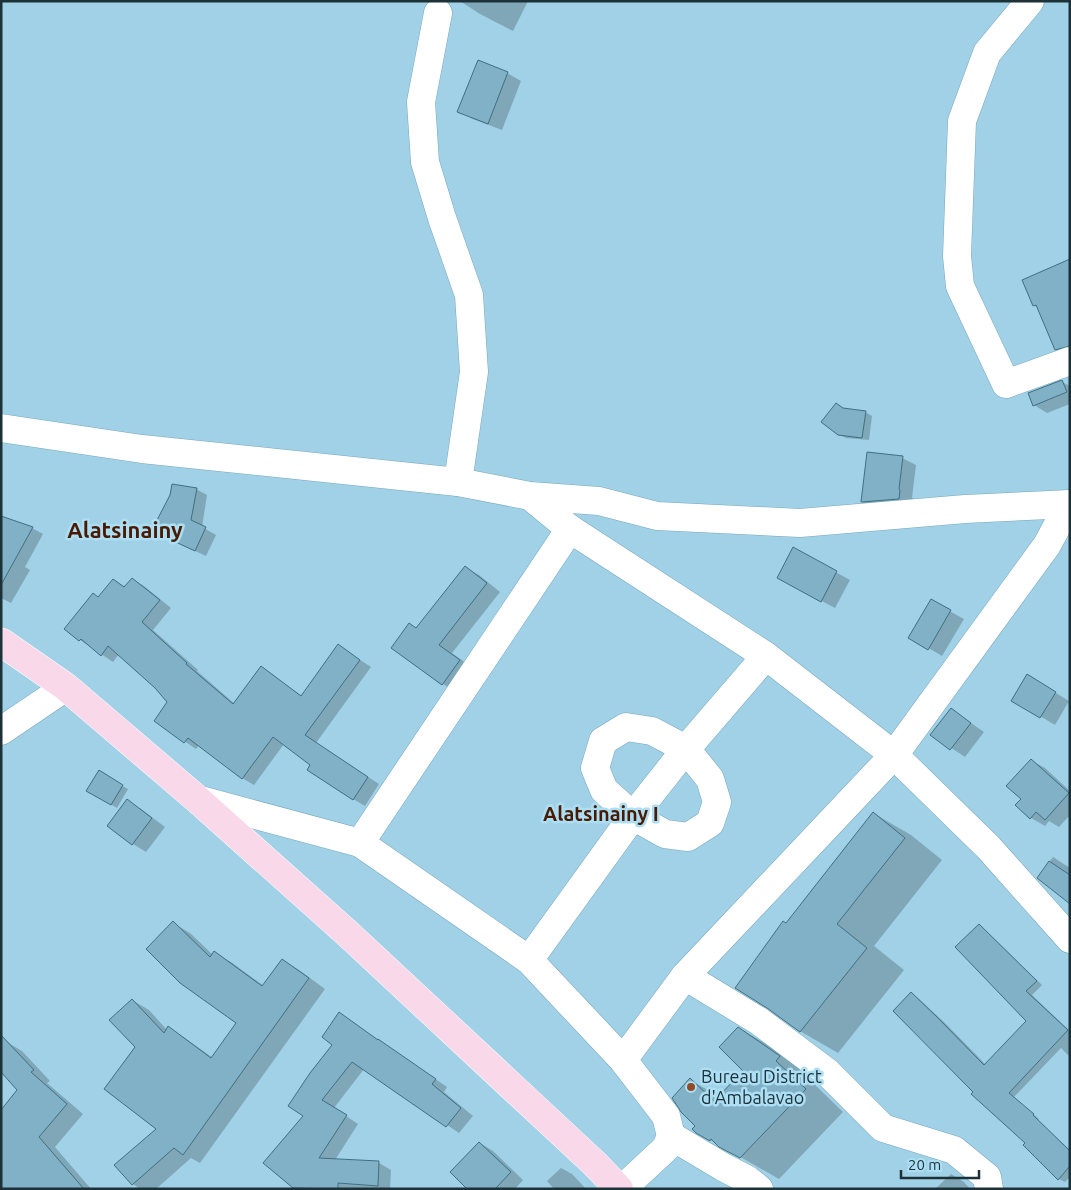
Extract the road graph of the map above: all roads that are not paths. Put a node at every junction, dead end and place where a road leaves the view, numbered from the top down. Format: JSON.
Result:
{"nodes":[{"id":1,"x":1030,"y":1,"type":"edge"},
{"id":2,"x":438,"y":13,"type":"dead end"},
{"id":3,"x":1070,"y":361,"type":"edge"},
{"id":4,"x":1,"y":428,"type":"edge"},
{"id":5,"x":458,"y":482,"type":"junction"},
{"id":6,"x":530,"y":496,"type":"junction"},
{"id":7,"x":1069,"y":504,"type":"edge"},
{"id":8,"x":570,"y":529,"type":"junction"},
{"id":9,"x":1,"y":642,"type":"edge"},
{"id":10,"x":766,"y":656,"type":"junction"},
{"id":11,"x":66,"y":687,"type":"junction"},
{"id":12,"x":1,"y":731,"type":"edge"},
{"id":13,"x":686,"y":749,"type":"junction"},
{"id":14,"x":894,"y":755,"type":"junction"},
{"id":15,"x":197,"y":800,"type":"junction"},
{"id":16,"x":633,"y":816,"type":"junction"},
{"id":17,"x":360,"y":844,"type":"junction"},
{"id":18,"x":1070,"y":938,"type":"edge"},
{"id":19,"x":529,"y":960,"type":"junction"},
{"id":20,"x":685,"y":976,"type":"junction"},
{"id":21,"x":623,"y":1060,"type":"junction"},
{"id":22,"x":671,"y":1136,"type":"junction"},
{"id":23,"x":620,"y":1189,"type":"edge"},
{"id":24,"x":759,"y":1189,"type":"edge"},
{"id":25,"x":989,"y":1189,"type":"edge"}],
"edges":[{"from":1,"to":3,"type":"street"},
{"from":2,"to":5,"type":"street"},
{"from":4,"to":5,"type":"street"},
{"from":5,"to":6,"type":"street"},
{"from":6,"to":7,"type":"street"},
{"from":6,"to":8,"type":"street"},
{"from":7,"to":14,"type":"street"},
{"from":8,"to":10,"type":"street"},
{"from":8,"to":17,"type":"street"},
{"from":9,"to":11,"type":"main road"},
{"from":10,"to":13,"type":"street"},
{"from":10,"to":14,"type":"street"},
{"from":11,"to":12,"type":"street"},
{"from":11,"to":15,"type":"main road"},
{"from":13,"to":16,"type":"street"},
{"from":13,"to":16,"type":"street"},
{"from":13,"to":16,"type":"street"},
{"from":14,"to":18,"type":"street"},
{"from":14,"to":20,"type":"street"},
{"from":15,"to":17,"type":"street"},
{"from":15,"to":23,"type":"main road"},
{"from":16,"to":19,"type":"street"},
{"from":17,"to":19,"type":"street"},
{"from":19,"to":21,"type":"street"},
{"from":20,"to":21,"type":"street"},
{"from":20,"to":25,"type":"street"},
{"from":21,"to":22,"type":"street"},
{"from":22,"to":23,"type":"street"},
{"from":22,"to":24,"type":"street"}]}
